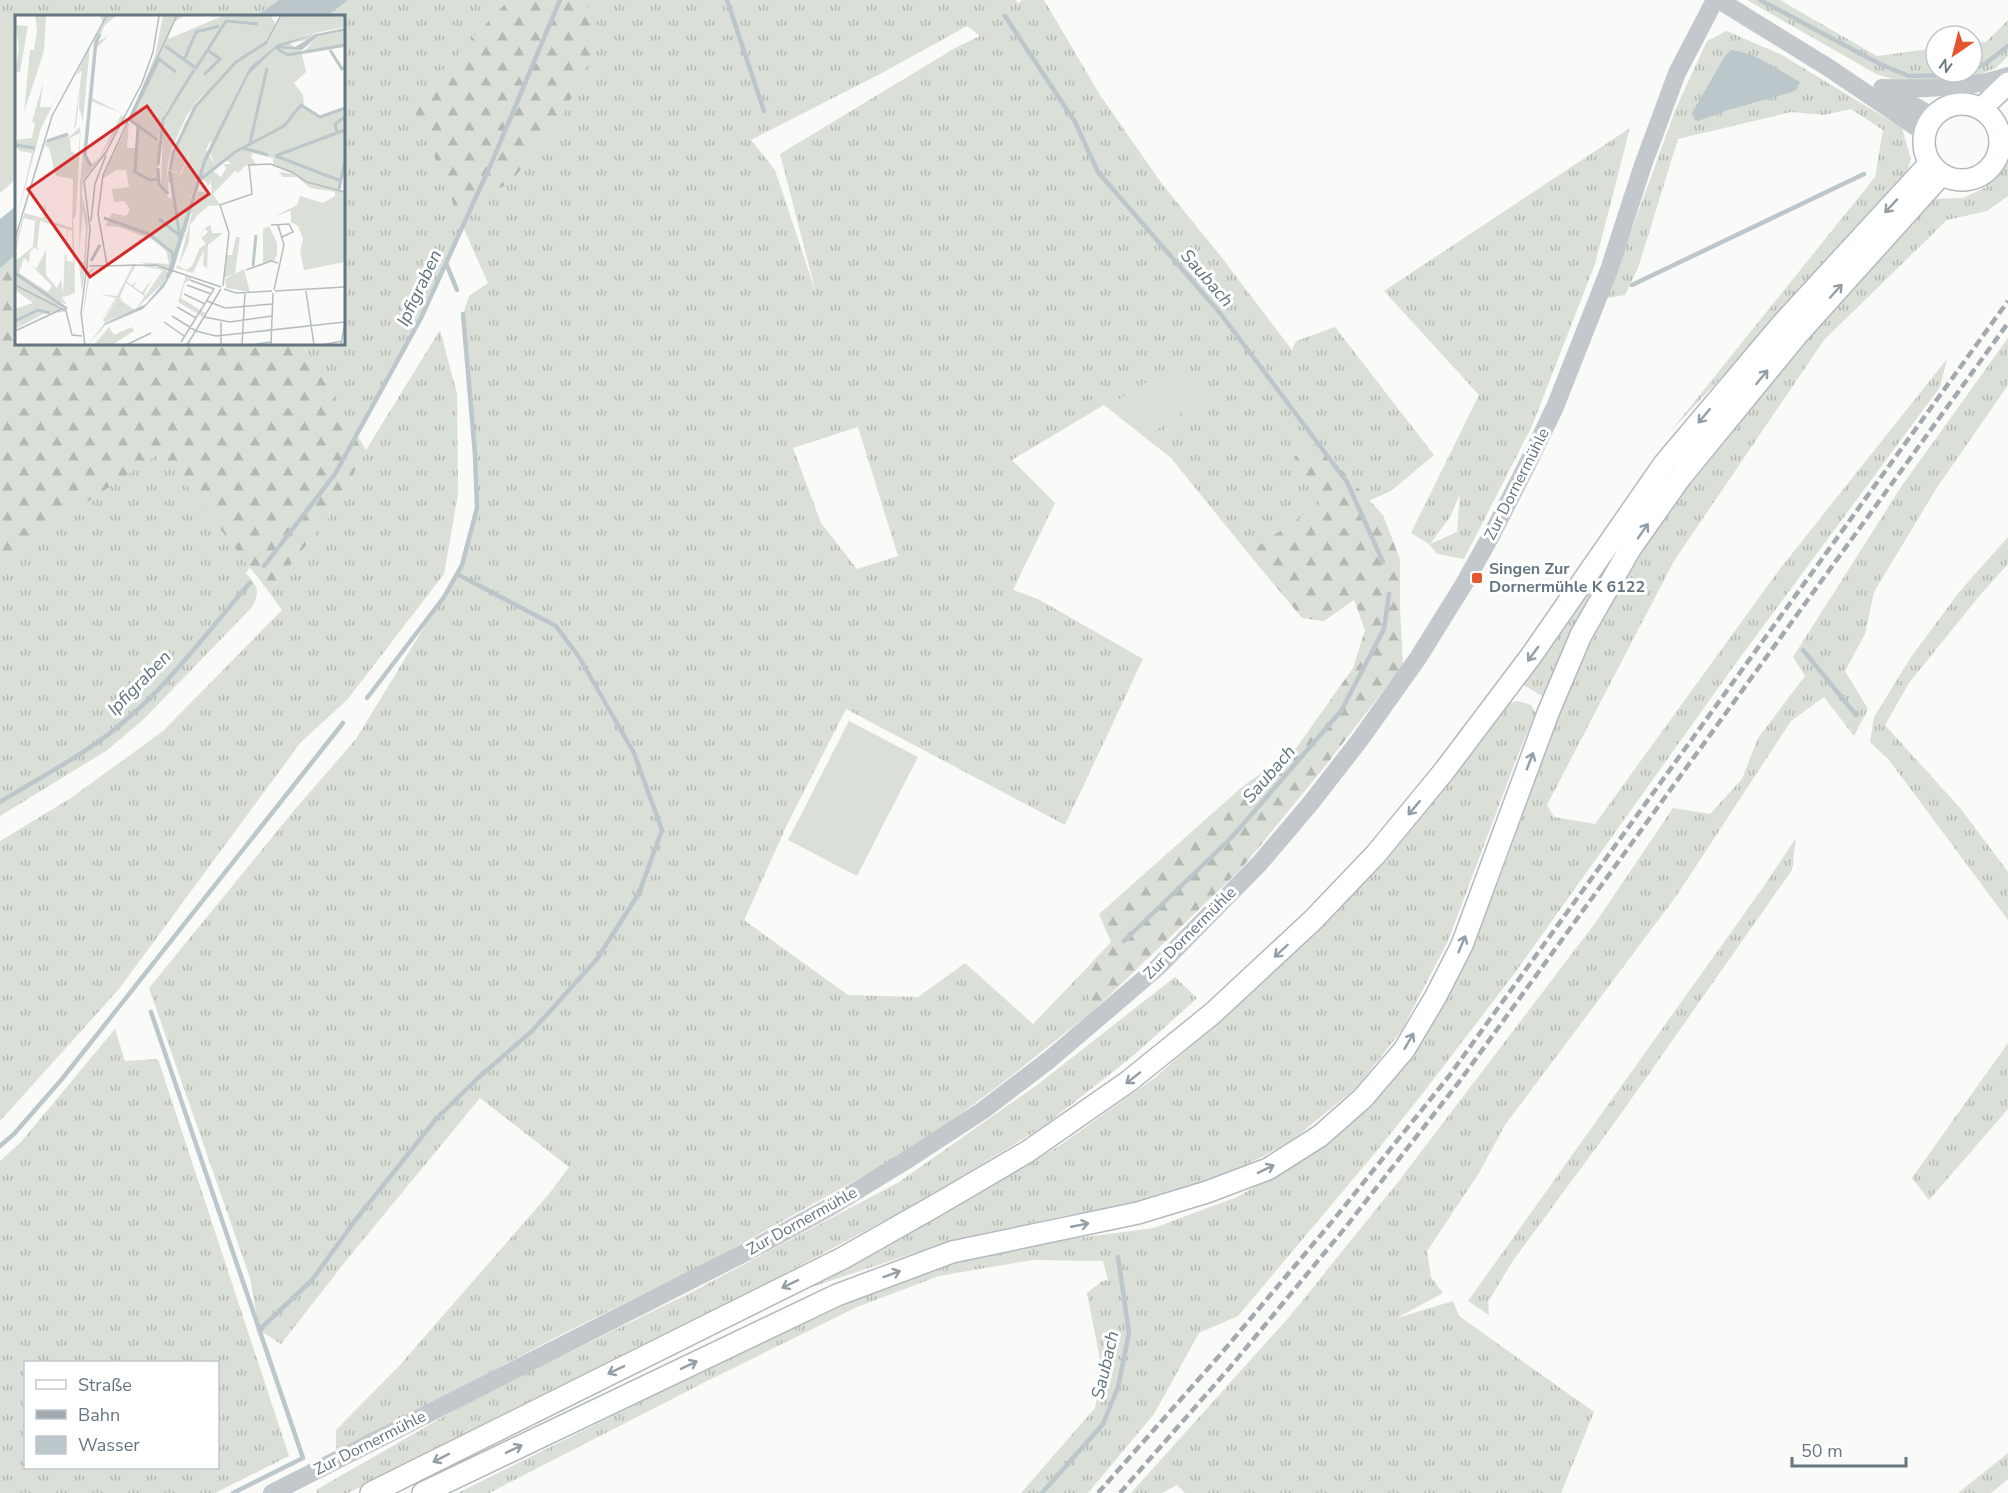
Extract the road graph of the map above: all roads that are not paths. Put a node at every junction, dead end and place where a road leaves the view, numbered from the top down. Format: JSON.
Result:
{"nodes":[{"id":1,"x":1717,"y":0,"type":"edge"},
{"id":2,"x":1829,"y":68,"type":"junction"},
{"id":3,"x":2008,"y":76,"type":"edge"},
{"id":4,"x":2008,"y":83,"type":"edge"},
{"id":5,"x":1882,"y":88,"type":"junction"},
{"id":6,"x":1981,"y":109,"type":"junction"},
{"id":7,"x":2002,"y":117,"type":"edge"},
{"id":8,"x":1930,"y":125,"type":"junction"},
{"id":9,"x":1936,"y":169,"type":"junction"},
{"id":10,"x":272,"y":1493,"type":"edge"},
{"id":11,"x":370,"y":1493,"type":"edge"},
{"id":12,"x":423,"y":1493,"type":"edge"}],
"edges":[{"from":1,"to":2,"type":"street"},
{"from":1,"to":10,"type":"street","name":"Zur Dornermühle"},
{"from":2,"to":5,"type":"street"},
{"from":2,"to":8,"type":"street"},
{"from":3,"to":5,"type":"street"},
{"from":4,"to":6,"type":"main road"},
{"from":5,"to":8,"type":"street"},
{"from":6,"to":7,"type":"main road"},
{"from":6,"to":8,"type":"main road"},
{"from":7,"to":9,"type":"main road"},
{"from":8,"to":9,"type":"main road"},
{"from":9,"to":11,"type":"main road","one_way":true},
{"from":12,"to":9,"type":"main road","one_way":true}]}
